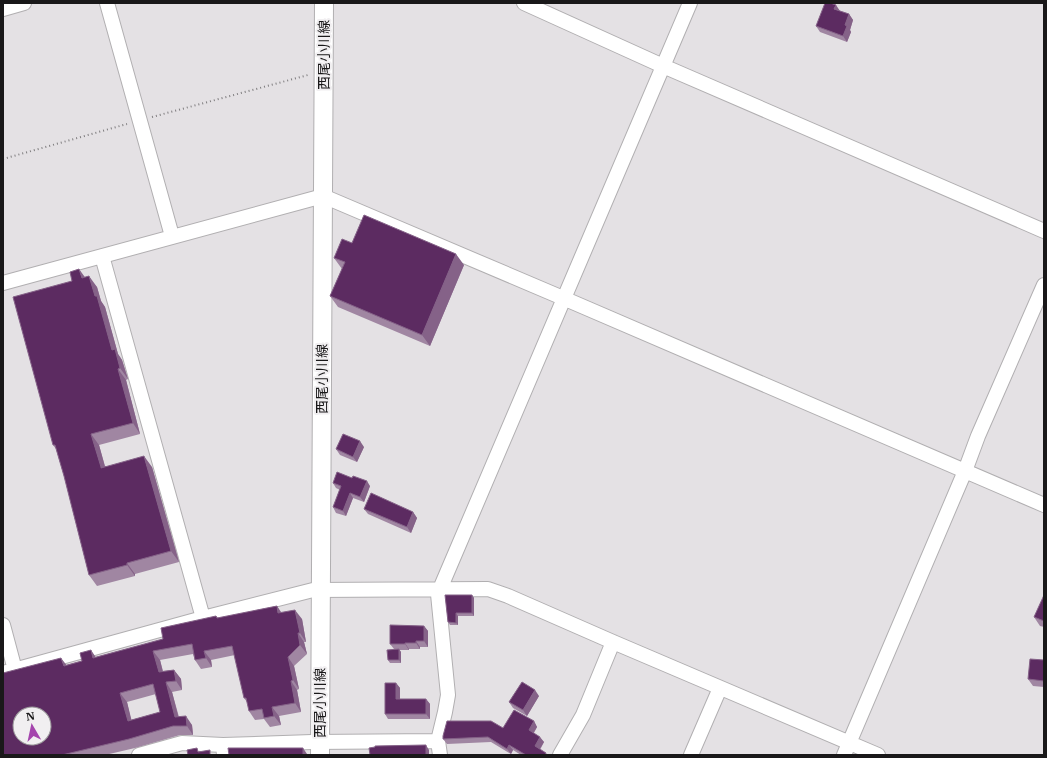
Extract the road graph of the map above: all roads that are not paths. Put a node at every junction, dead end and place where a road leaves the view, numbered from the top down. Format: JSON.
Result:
{"nodes":[{"id":1,"x":24,"y":3,"type":"edge"},
{"id":2,"x":107,"y":3,"type":"edge"},
{"id":3,"x":324,"y":3,"type":"edge"},
{"id":4,"x":524,"y":3,"type":"edge"},
{"id":5,"x":690,"y":3,"type":"edge"},
{"id":6,"x":3,"y":9,"type":"edge"},
{"id":7,"x":662,"y":66,"type":"junction"},
{"id":8,"x":323,"y":196,"type":"junction"},
{"id":9,"x":1044,"y":231,"type":"edge"},
{"id":10,"x":172,"y":236,"type":"junction"},
{"id":11,"x":102,"y":256,"type":"junction"},
{"id":12,"x":3,"y":283,"type":"edge"},
{"id":13,"x":1044,"y":285,"type":"edge"},
{"id":14,"x":563,"y":298,"type":"junction"},
{"id":15,"x":965,"y":471,"type":"junction"},
{"id":16,"x":1044,"y":505,"type":"edge"},
{"id":17,"x":321,"y":589,"type":"junction"},
{"id":18,"x":440,"y":589,"type":"junction"},
{"id":19,"x":203,"y":618,"type":"junction"},
{"id":20,"x":3,"y":625,"type":"edge"},
{"id":21,"x":613,"y":642,"type":"junction"},
{"id":22,"x":9,"y":672,"type":"edge"},
{"id":23,"x":720,"y":688,"type":"junction"},
{"id":24,"x":439,"y":748,"type":"edge"},
{"id":25,"x":320,"y":749,"type":"edge"},
{"id":26,"x":846,"y":749,"type":"edge"},
{"id":27,"x":224,"y":750,"type":"edge"},
{"id":28,"x":138,"y":755,"type":"edge"},
{"id":29,"x":560,"y":755,"type":"edge"},
{"id":30,"x":691,"y":755,"type":"edge"},
{"id":31,"x":878,"y":755,"type":"edge"}],
"edges":[{"from":1,"to":6,"type":"street"},
{"from":2,"to":10,"type":"street"},
{"from":3,"to":8,"type":"main road","name":"西尾小川線"},
{"from":4,"to":7,"type":"street"},
{"from":5,"to":7,"type":"street"},
{"from":7,"to":9,"type":"street"},
{"from":7,"to":14,"type":"street"},
{"from":8,"to":10,"type":"street"},
{"from":8,"to":14,"type":"street"},
{"from":8,"to":17,"type":"main road","name":"西尾小川線"},
{"from":10,"to":11,"type":"street"},
{"from":11,"to":12,"type":"street"},
{"from":11,"to":19,"type":"street"},
{"from":13,"to":15,"type":"street"},
{"from":14,"to":15,"type":"street"},
{"from":14,"to":18,"type":"street"},
{"from":15,"to":16,"type":"street"},
{"from":15,"to":26,"type":"street"},
{"from":17,"to":18,"type":"street"},
{"from":17,"to":19,"type":"street"},
{"from":17,"to":25,"type":"main road","name":"西尾小川線"},
{"from":18,"to":21,"type":"street"},
{"from":18,"to":24,"type":"street"},
{"from":19,"to":22,"type":"street"},
{"from":20,"to":22,"type":"street"},
{"from":21,"to":23,"type":"street"},
{"from":21,"to":29,"type":"street"},
{"from":23,"to":26,"type":"street"},
{"from":23,"to":30,"type":"street"},
{"from":24,"to":25,"type":"street"},
{"from":25,"to":27,"type":"street"},
{"from":26,"to":31,"type":"street"},
{"from":27,"to":28,"type":"street"}]}
